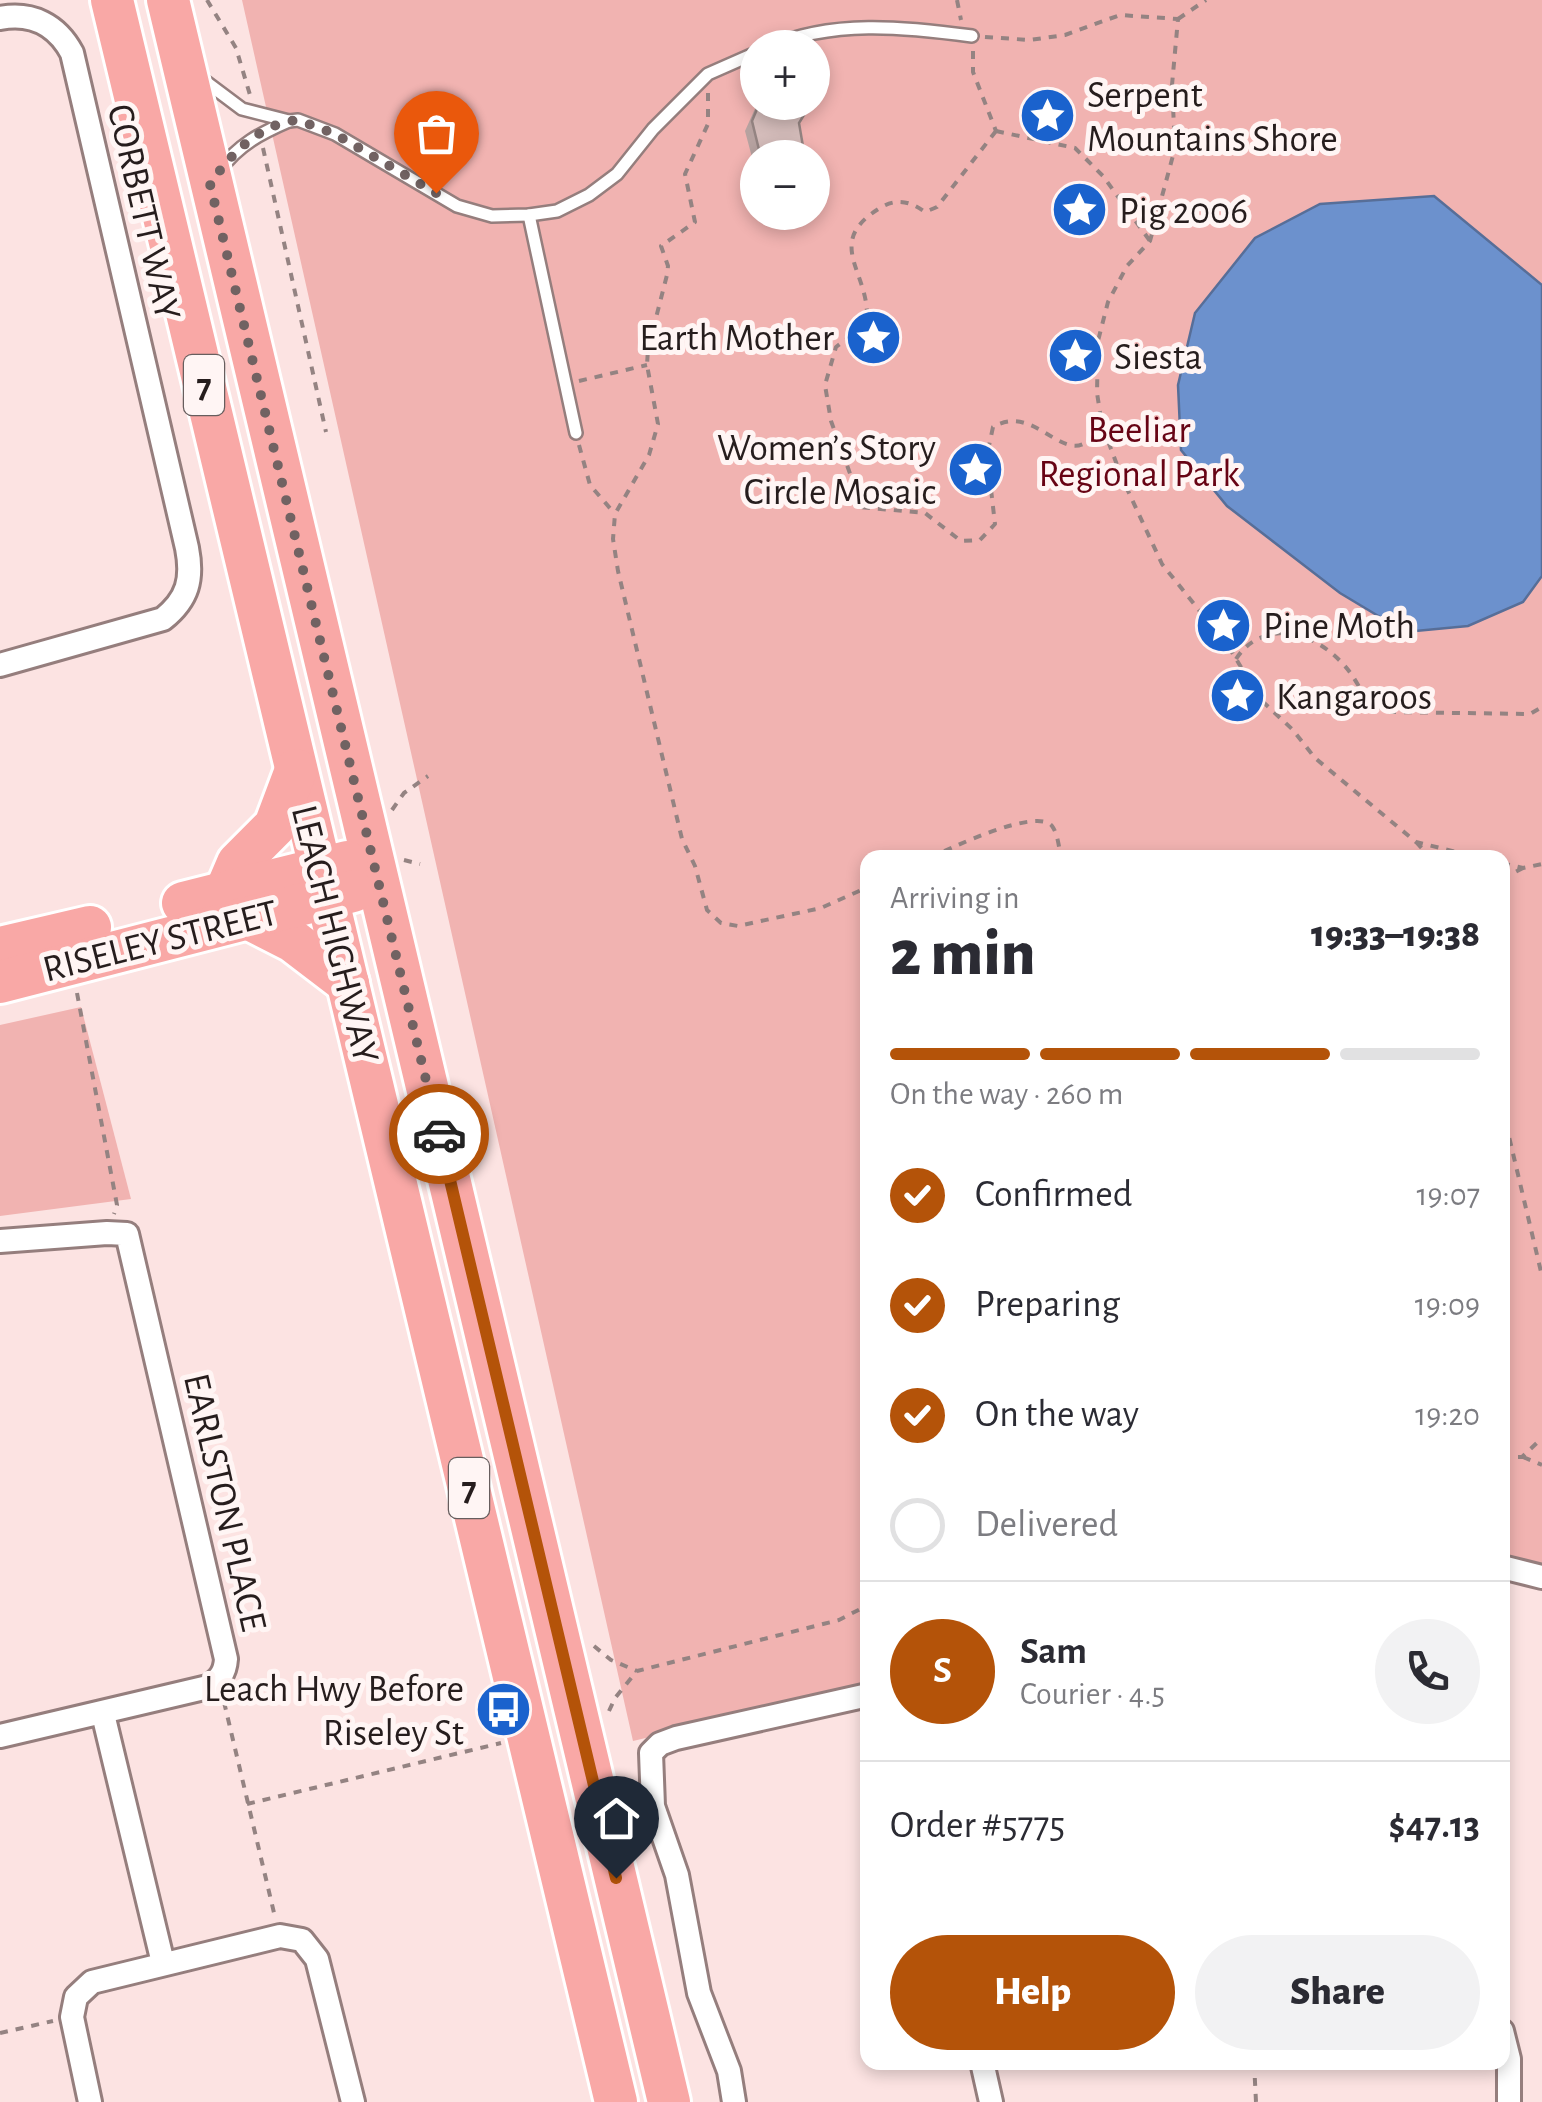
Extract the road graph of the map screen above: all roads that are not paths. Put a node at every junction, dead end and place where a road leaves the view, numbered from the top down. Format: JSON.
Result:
{"nodes":[{"id":1,"x":112,"y":0,"type":"edge"},
{"id":2,"x":168,"y":0,"type":"edge"},
{"id":3,"x":0,"y":18,"type":"edge"},
{"id":4,"x":830,"y":32,"type":"edge"},
{"id":5,"x":972,"y":36,"type":"road end"},
{"id":6,"x":181,"y":59,"type":"junction"},
{"id":7,"x":740,"y":60,"type":"edge"},
{"id":8,"x":288,"y":120,"type":"junction"},
{"id":9,"x":210,"y":184,"type":"junction"},
{"id":10,"x":529,"y":215,"type":"junction"},
{"id":11,"x":576,"y":434,"type":"road end"},
{"id":12,"x":0,"y":665,"type":"edge"},
{"id":13,"x":296,"y":770,"type":"junction"},
{"id":14,"x":380,"y":854,"type":"junction"},
{"id":15,"x":324,"y":883,"type":"junction"},
{"id":16,"x":236,"y":904,"type":"junction"},
{"id":17,"x":0,"y":948,"type":"edge"},
{"id":18,"x":0,"y":982,"type":"edge"},
{"id":19,"x":348,"y":983,"type":"junction"},
{"id":20,"x":0,"y":1241,"type":"edge"},
{"id":21,"x":1510,"y":1569,"type":"edge"},
{"id":22,"x":1542,"y":1576,"type":"edge"},
{"id":23,"x":860,"y":1697,"type":"edge"},
{"id":24,"x":102,"y":1714,"type":"junction"},
{"id":25,"x":0,"y":1736,"type":"edge"},
{"id":26,"x":602,"y":1811,"type":"junction"},
{"id":27,"x":549,"y":1823,"type":"junction"},
{"id":28,"x":631,"y":1945,"type":"junction"},
{"id":29,"x":163,"y":1963,"type":"junction"},
{"id":30,"x":984,"y":2070,"type":"edge"},
{"id":31,"x":1509,"y":2070,"type":"edge"},
{"id":32,"x":90,"y":2102,"type":"edge"},
{"id":33,"x":353,"y":2102,"type":"edge"},
{"id":34,"x":616,"y":2102,"type":"edge"},
{"id":35,"x":634,"y":2102,"type":"edge"},
{"id":36,"x":670,"y":2102,"type":"edge"},
{"id":37,"x":734,"y":2102,"type":"edge"},
{"id":38,"x":991,"y":2102,"type":"edge"},
{"id":39,"x":1509,"y":2102,"type":"edge"}],
"edges":[{"from":1,"to":13,"type":"highway","name":"LEACH HIGHWAY","number":"7"},
{"from":2,"to":6,"type":"highway","name":"LEACH HIGHWAY","number":"7"},
{"from":3,"to":12,"type":"street","name":"CORBETT WAY"},
{"from":4,"to":5,"type":"lane"},
{"from":6,"to":8,"type":"lane"},
{"from":6,"to":9,"type":"highway","name":"LEACH HIGHWAY","number":"7"},
{"from":7,"to":10,"type":"lane"},
{"from":8,"to":9,"type":"lane"},
{"from":8,"to":10,"type":"lane"},
{"from":9,"to":14,"type":"highway","name":"LEACH HIGHWAY","number":"7"},
{"from":10,"to":11,"type":"lane"},
{"from":13,"to":15,"type":"highway","name":"LEACH HIGHWAY","number":"7"},
{"from":13,"to":16,"type":"highway"},
{"from":14,"to":15,"type":"highway","name":"RISELEY STREET"},
{"from":14,"to":26,"type":"highway","name":"LEACH HIGHWAY","number":"7"},
{"from":15,"to":16,"type":"highway","name":"RISELEY STREET"},
{"from":15,"to":19,"type":"highway","name":"LEACH HIGHWAY","number":"7"},
{"from":16,"to":17,"type":"highway","name":"RISELEY STREET"},
{"from":16,"to":18,"type":"highway","name":"RISELEY STREET"},
{"from":16,"to":19,"type":"highway"},
{"from":19,"to":27,"type":"highway","name":"LEACH HIGHWAY","number":"7"},
{"from":20,"to":24,"type":"street","name":"EARLSTON PLACE"},
{"from":21,"to":22,"type":"street"},
{"from":23,"to":37,"type":"street"},
{"from":24,"to":25,"type":"street","name":"EARLSTON PLACE"},
{"from":24,"to":29,"type":"street"},
{"from":26,"to":27,"type":"highway"},
{"from":26,"to":28,"type":"highway","name":"LEACH HIGHWAY","number":"7"},
{"from":27,"to":34,"type":"highway","name":"LEACH HIGHWAY","number":"7"},
{"from":28,"to":35,"type":"highway"},
{"from":28,"to":36,"type":"highway","name":"LEACH HIGHWAY","number":"7"},
{"from":29,"to":32,"type":"street"},
{"from":29,"to":33,"type":"street"},
{"from":30,"to":38,"type":"street"},
{"from":31,"to":39,"type":"street"}]}
